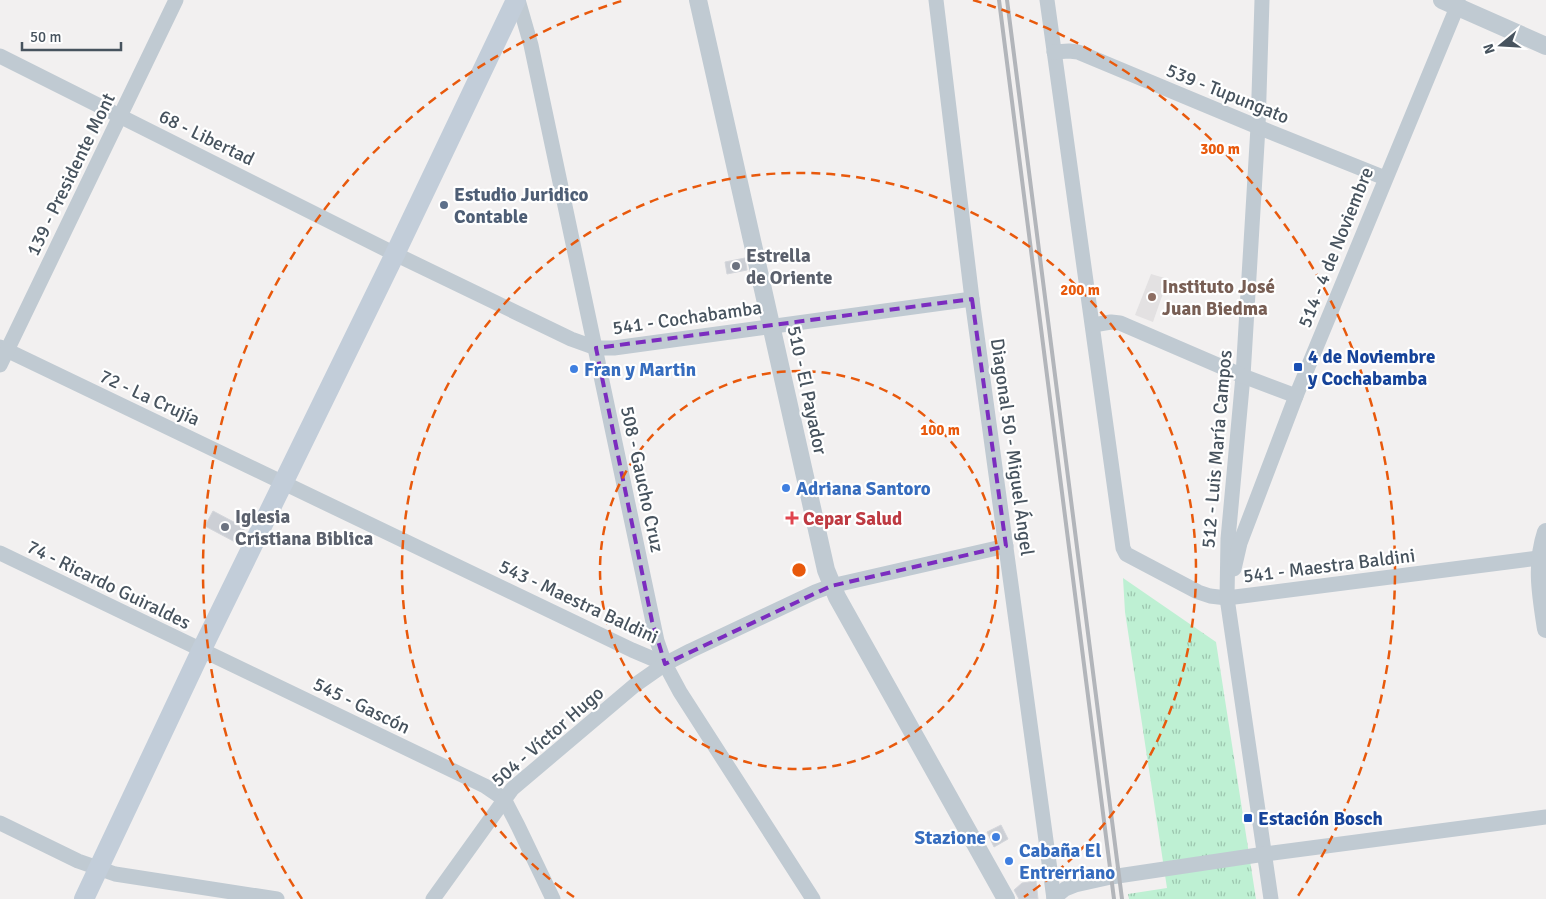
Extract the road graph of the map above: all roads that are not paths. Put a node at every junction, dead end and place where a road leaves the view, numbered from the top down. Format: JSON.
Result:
{"nodes":[{"id":1,"x":176,"y":0,"type":"edge"},
{"id":2,"x":517,"y":0,"type":"edge"},
{"id":3,"x":698,"y":0,"type":"edge"},
{"id":4,"x":936,"y":0,"type":"edge"},
{"id":5,"x":1047,"y":0,"type":"edge"},
{"id":6,"x":1262,"y":0,"type":"edge"},
{"id":7,"x":1453,"y":2,"type":"edge"},
{"id":8,"x":1546,"y":46,"type":"edge"},
{"id":9,"x":1054,"y":52,"type":"junction"},
{"id":10,"x":0,"y":56,"type":"edge"},
{"id":11,"x":120,"y":117,"type":"junction"},
{"id":12,"x":1258,"y":127,"type":"junction"},
{"id":13,"x":1385,"y":178,"type":"junction"},
{"id":14,"x":396,"y":254,"type":"junction"},
{"id":15,"x":972,"y":299,"type":"junction"},
{"id":16,"x":1092,"y":325,"type":"junction"},
{"id":17,"x":772,"y":326,"type":"junction"},
{"id":18,"x":596,"y":348,"type":"junction"},
{"id":19,"x":3,"y":349,"type":"edge"},
{"id":20,"x":0,"y":365,"type":"edge"},
{"id":21,"x":1243,"y":376,"type":"junction"},
{"id":22,"x":1296,"y":396,"type":"junction"},
{"id":23,"x":284,"y":482,"type":"junction"},
{"id":24,"x":1546,"y":532,"type":"edge"},
{"id":25,"x":1006,"y":546,"type":"junction"},
{"id":26,"x":0,"y":553,"type":"edge"},
{"id":27,"x":1543,"y":557,"type":"edge"},
{"id":28,"x":831,"y":586,"type":"junction"},
{"id":29,"x":1227,"y":598,"type":"junction"},
{"id":30,"x":1546,"y":629,"type":"edge"},
{"id":31,"x":201,"y":651,"type":"junction"},
{"id":32,"x":665,"y":664,"type":"junction"},
{"id":33,"x":504,"y":799,"type":"junction"},
{"id":34,"x":1546,"y":817,"type":"edge"},
{"id":35,"x":0,"y":823,"type":"edge"},
{"id":36,"x":1264,"y":854,"type":"junction"},
{"id":37,"x":99,"y":870,"type":"junction"},
{"id":38,"x":84,"y":899,"type":"edge"},
{"id":39,"x":277,"y":899,"type":"edge"},
{"id":40,"x":433,"y":899,"type":"edge"},
{"id":41,"x":553,"y":899,"type":"edge"},
{"id":42,"x":813,"y":899,"type":"edge"},
{"id":43,"x":1006,"y":899,"type":"edge"},
{"id":44,"x":1054,"y":899,"type":"edge"},
{"id":45,"x":1271,"y":899,"type":"edge"}],
"edges":[{"from":1,"to":11,"type":"street","name":"139 - Presidente Mont"},
{"from":2,"to":14,"type":"main road"},
{"from":2,"to":18,"type":"street","name":"508 - Gaucho Cruz"},
{"from":3,"to":17,"type":"street","name":"510 - El Payador"},
{"from":4,"to":15,"type":"street","name":"Diagonal 50 - Miguel Ángel"},
{"from":5,"to":9,"type":"street"},
{"from":6,"to":12,"type":"street","name":"512 - Luis María Campos"},
{"from":7,"to":8,"type":"street"},
{"from":7,"to":13,"type":"street","name":"514 - 4 de Noviembre"},
{"from":9,"to":12,"type":"street","name":"539 - Tupungato"},
{"from":9,"to":16,"type":"street"},
{"from":10,"to":11,"type":"street","name":"68 - Libertad"},
{"from":11,"to":14,"type":"street","name":"68 - Libertad"},
{"from":11,"to":19,"type":"street","name":"139 - Presidente Mont"},
{"from":12,"to":13,"type":"street","name":"539 - Tupungato"},
{"from":12,"to":21,"type":"street","name":"512 - Luis María Campos"},
{"from":13,"to":22,"type":"street","name":"514 - 4 de Noviembre"},
{"from":14,"to":18,"type":"street","name":"541 - Cochabamba"},
{"from":14,"to":23,"type":"main road"},
{"from":15,"to":17,"type":"street","name":"541 - Cochabamba"},
{"from":15,"to":25,"type":"street","name":"Diagonal 50 - Miguel Ángel"},
{"from":16,"to":21,"type":"street"},
{"from":16,"to":29,"type":"street","name":"541 - Maestra Baldini"},
{"from":17,"to":18,"type":"street","name":"541 - Cochabamba"},
{"from":17,"to":28,"type":"street","name":"510 - El Payador"},
{"from":18,"to":32,"type":"street","name":"508 - Gaucho Cruz"},
{"from":19,"to":20,"type":"street","name":"139 - Presidente Mont"},
{"from":19,"to":23,"type":"street","name":"72 - La Crujía"},
{"from":21,"to":22,"type":"street"},
{"from":21,"to":29,"type":"street","name":"512 - Luis María Campos"},
{"from":22,"to":29,"type":"street","name":"514 - 4 de Noviembre"},
{"from":23,"to":31,"type":"main road"},
{"from":23,"to":32,"type":"street","name":"543 - Maestra Baldini"},
{"from":24,"to":27,"type":"street"},
{"from":25,"to":28,"type":"street","name":"543 - Maestra Baldini"},
{"from":25,"to":44,"type":"street","name":"Diagonal 50 - Miguel Ángel"},
{"from":26,"to":31,"type":"street","name":"74 - Ricardo Guiraldes"},
{"from":27,"to":29,"type":"street","name":"541 - Maestra Baldini"},
{"from":27,"to":30,"type":"street"},
{"from":28,"to":32,"type":"street","name":"543 - Maestra Baldini"},
{"from":28,"to":43,"type":"street","name":"510 - El Payador"},
{"from":29,"to":36,"type":"street","name":"512 - Luis María Campos"},
{"from":31,"to":33,"type":"street","name":"545 - Gascón"},
{"from":31,"to":37,"type":"main road"},
{"from":32,"to":33,"type":"street","name":"504 - Víctor Hugo"},
{"from":32,"to":42,"type":"street","name":"508 - Gaucho Cruz"},
{"from":33,"to":40,"type":"street","name":"504 - Víctor Hugo"},
{"from":33,"to":41,"type":"street"},
{"from":34,"to":36,"type":"street"},
{"from":35,"to":37,"type":"street"},
{"from":36,"to":44,"type":"street"},
{"from":36,"to":45,"type":"street","name":"512 - Luis María Campos"},
{"from":37,"to":38,"type":"main road"},
{"from":37,"to":39,"type":"street"}]}
